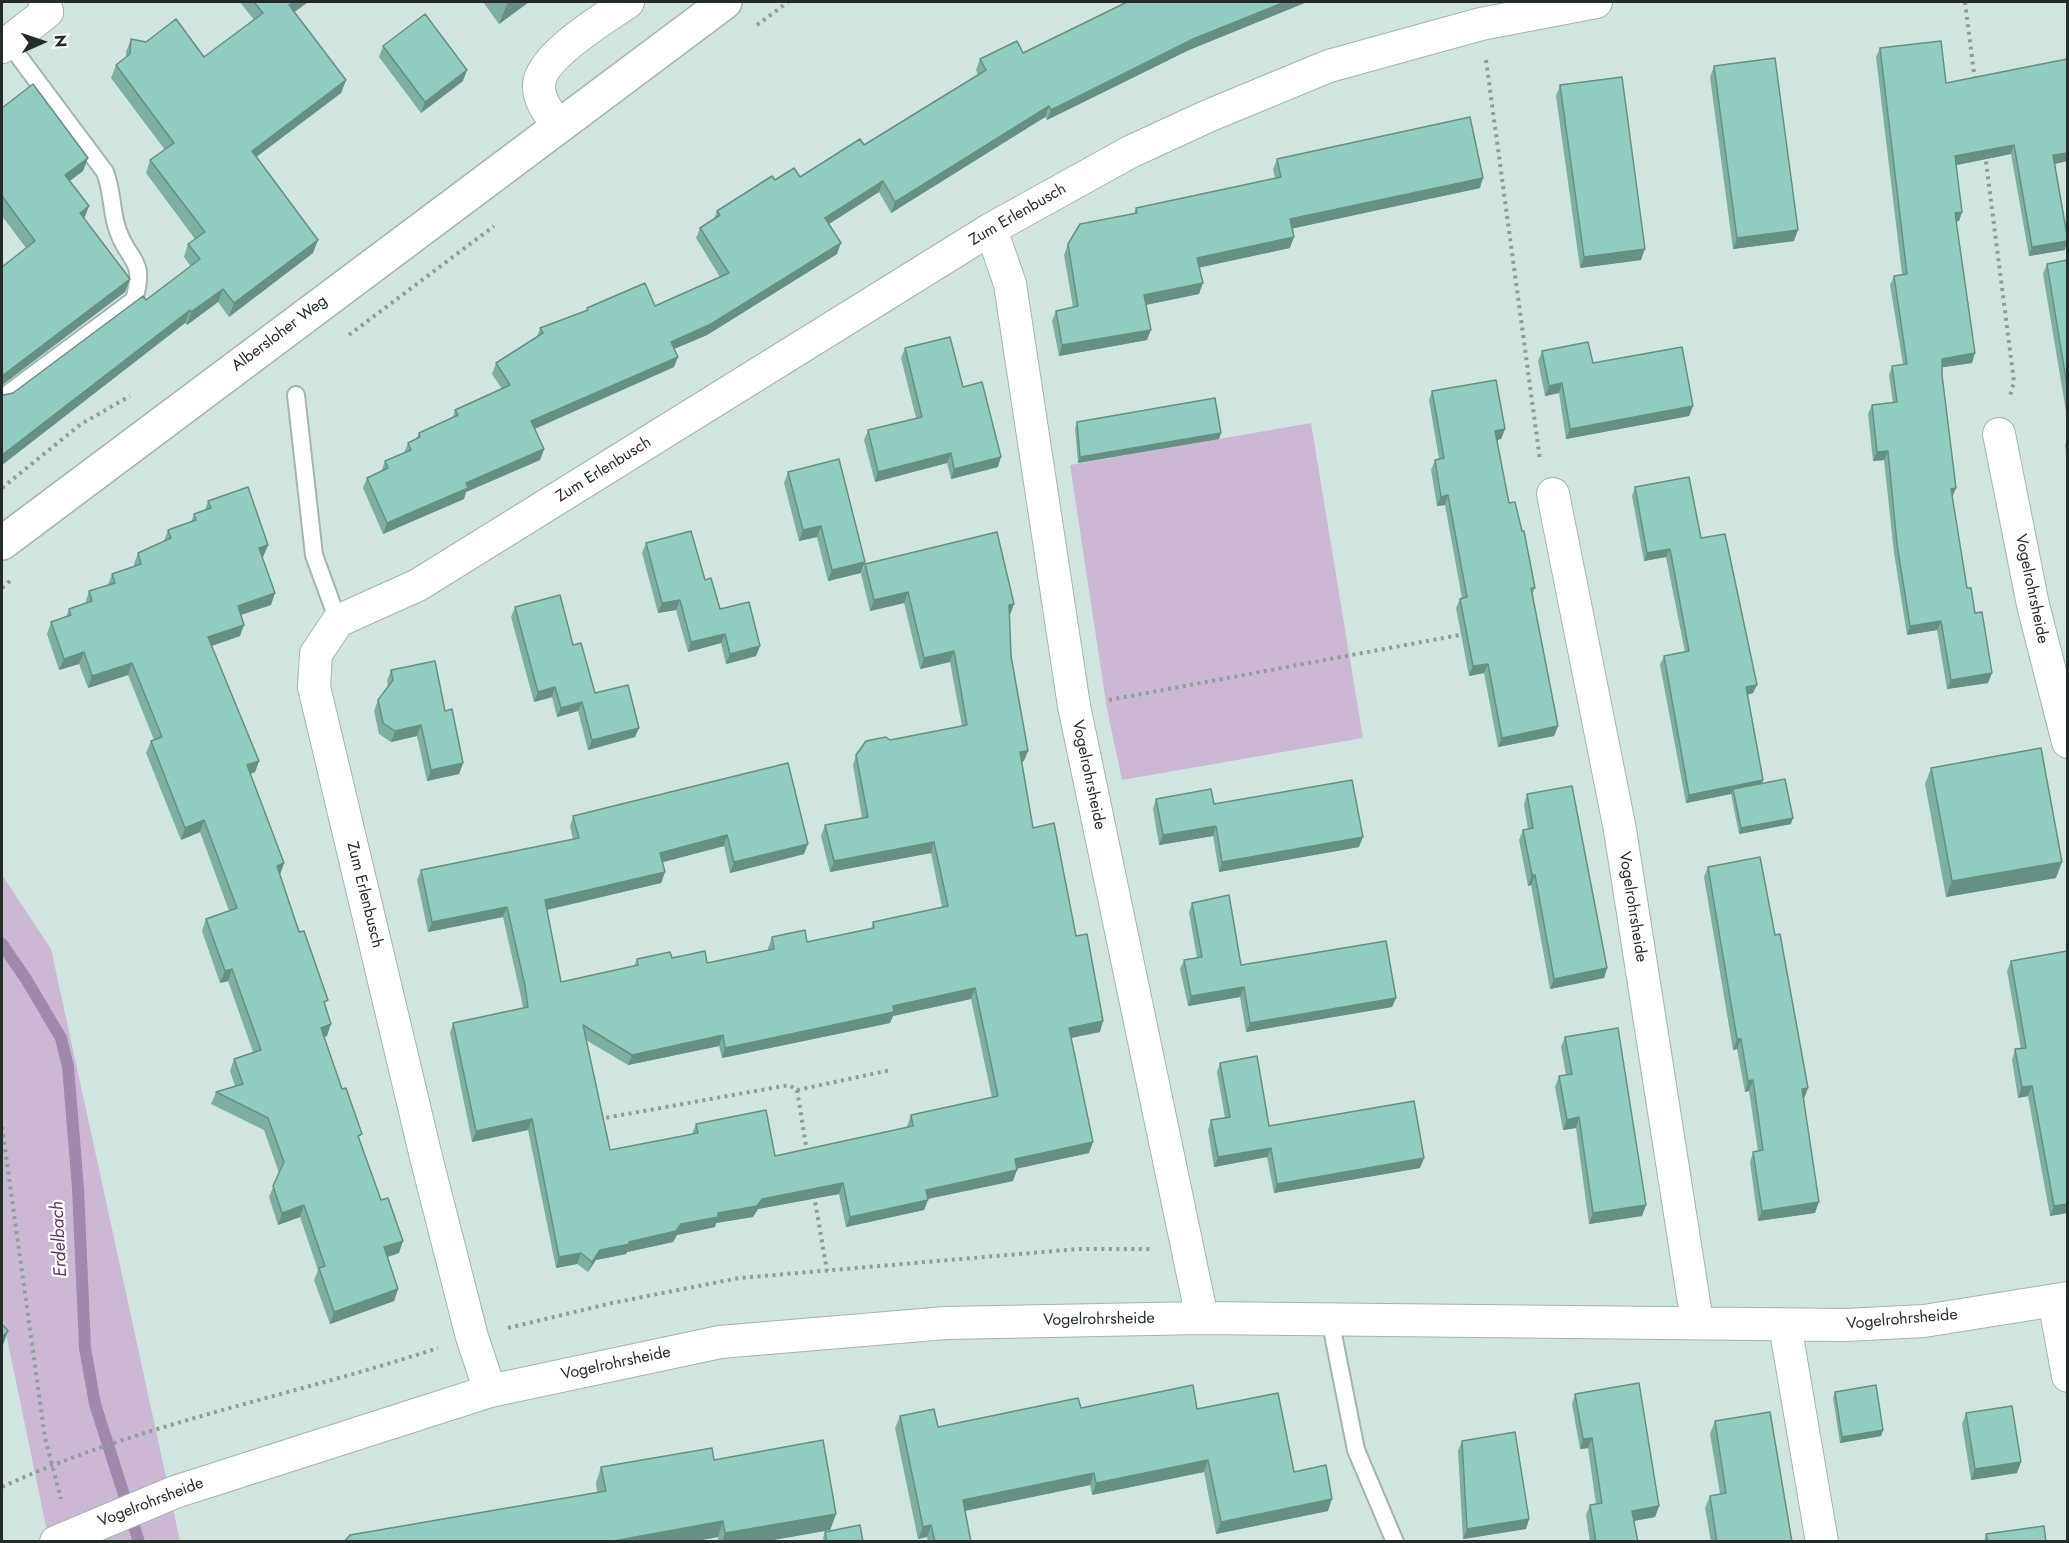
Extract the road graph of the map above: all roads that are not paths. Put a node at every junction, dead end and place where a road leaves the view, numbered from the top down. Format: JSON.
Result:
{"nodes":[{"id":1,"x":45,"y":2,"type":"edge"},
{"id":2,"x":628,"y":2,"type":"edge"},
{"id":3,"x":725,"y":2,"type":"edge"},
{"id":4,"x":1596,"y":2,"type":"edge"},
{"id":5,"x":5,"y":44,"type":"edge"},
{"id":6,"x":559,"y":126,"type":"junction"},
{"id":7,"x":992,"y":229,"type":"junction"},
{"id":8,"x":296,"y":395,"type":"dead end"},
{"id":9,"x":2,"y":398,"type":"edge"},
{"id":10,"x":1999,"y":434,"type":"road end"},
{"id":11,"x":1553,"y":494,"type":"road end"},
{"id":12,"x":2,"y":543,"type":"edge"},
{"id":13,"x":338,"y":621,"type":"junction"},
{"id":14,"x":2067,"y":742,"type":"edge"},
{"id":15,"x":2061,"y":1299,"type":"edge"},
{"id":16,"x":1202,"y":1318,"type":"junction"},
{"id":17,"x":1330,"y":1319,"type":"junction"},
{"id":18,"x":1698,"y":1322,"type":"junction"},
{"id":19,"x":1785,"y":1325,"type":"junction"},
{"id":20,"x":2067,"y":1376,"type":"edge"},
{"id":21,"x":490,"y":1391,"type":"junction"},
{"id":22,"x":71,"y":1535,"type":"edge"},
{"id":23,"x":1395,"y":1542,"type":"edge"},
{"id":24,"x":1822,"y":1542,"type":"edge"}],
"edges":[{"from":1,"to":5,"type":"street"},
{"from":2,"to":6,"type":"street"},
{"from":3,"to":6,"type":"main road","name":"Albersloher Weg"},
{"from":4,"to":7,"type":"street","name":"Zum Erlenbusch"},
{"from":5,"to":9,"type":"lane"},
{"from":6,"to":12,"type":"main road","name":"Albersloher Weg"},
{"from":7,"to":13,"type":"street","name":"Zum Erlenbusch"},
{"from":7,"to":16,"type":"street","name":"Vogelrohrsheide"},
{"from":8,"to":13,"type":"lane"},
{"from":10,"to":14,"type":"street","name":"Vogelrohrsheide"},
{"from":11,"to":18,"type":"street","name":"Vogelrohrsheide"},
{"from":13,"to":21,"type":"street","name":"Zum Erlenbusch"},
{"from":15,"to":19,"type":"street","name":"Vogelrohrsheide"},
{"from":15,"to":20,"type":"street","name":"Vogelrohrsheide"},
{"from":16,"to":17,"type":"street","name":"Vogelrohrsheide"},
{"from":16,"to":21,"type":"street","name":"Vogelrohrsheide"},
{"from":17,"to":18,"type":"street","name":"Vogelrohrsheide"},
{"from":17,"to":23,"type":"lane"},
{"from":18,"to":19,"type":"street","name":"Vogelrohrsheide"},
{"from":19,"to":24,"type":"street"},
{"from":21,"to":22,"type":"street","name":"Vogelrohrsheide"}]}
